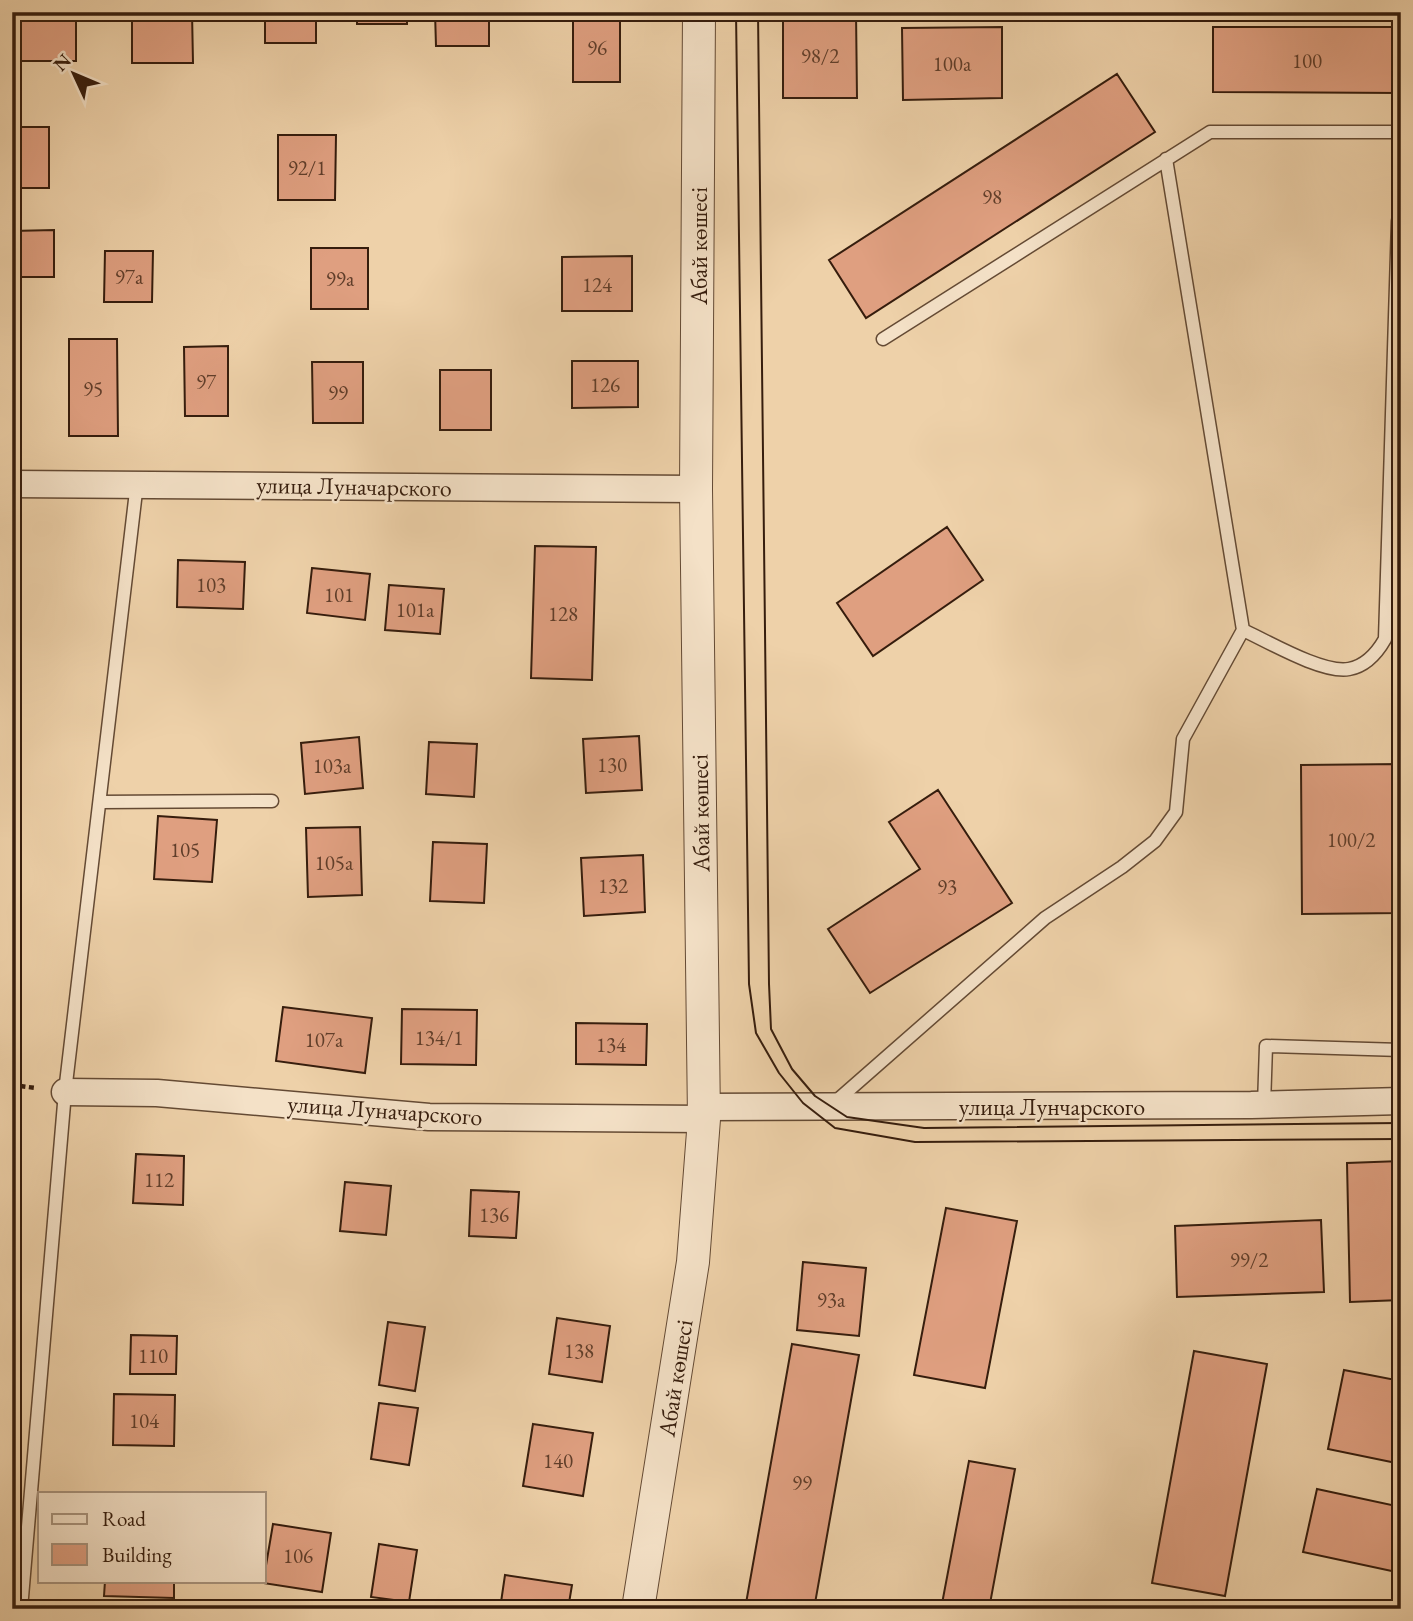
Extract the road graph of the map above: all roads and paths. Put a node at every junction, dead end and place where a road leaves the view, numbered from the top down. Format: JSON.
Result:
{"nodes":[{"id":1,"x":699,"y":12,"type":"edge"},
{"id":2,"x":1401,"y":132,"type":"edge"},
{"id":3,"x":1166,"y":159,"type":"junction"},
{"id":4,"x":1401,"y":221,"type":"edge"},
{"id":5,"x":883,"y":339,"type":"dead end"},
{"id":6,"x":137,"y":483,"type":"junction"},
{"id":7,"x":12,"y":484,"type":"edge"},
{"id":8,"x":696,"y":489,"type":"junction"},
{"id":9,"x":1242,"y":630,"type":"junction"},
{"id":10,"x":272,"y":801,"type":"dead end"},
{"id":11,"x":100,"y":802,"type":"junction"},
{"id":12,"x":1401,"y":1050,"type":"edge"},
{"id":13,"x":65,"y":1092,"type":"junction"},
{"id":14,"x":1401,"y":1101,"type":"edge"},
{"id":15,"x":1264,"y":1105,"type":"junction"},
{"id":16,"x":831,"y":1106,"type":"junction"},
{"id":17,"x":704,"y":1113,"type":"junction"},
{"id":18,"x":21,"y":1609,"type":"edge"},
{"id":19,"x":638,"y":1609,"type":"edge"}],
"edges":[{"from":1,"to":8,"type":"street","name":"Абай көшесі"},
{"from":2,"to":3,"type":"lane"},
{"from":3,"to":5,"type":"lane"},
{"from":3,"to":9,"type":"lane"},
{"from":4,"to":9,"type":"lane"},
{"from":6,"to":7,"type":"street","name":"улица Луначарского"},
{"from":6,"to":8,"type":"street","name":"улица Луначарского"},
{"from":6,"to":11,"type":"lane"},
{"from":8,"to":17,"type":"street","name":"Абай көшесі"},
{"from":9,"to":16,"type":"lane"},
{"from":10,"to":11,"type":"lane"},
{"from":11,"to":13,"type":"lane"},
{"from":12,"to":15,"type":"lane"},
{"from":13,"to":17,"type":"street","name":"улица Луначарского"},
{"from":13,"to":18,"type":"lane"},
{"from":14,"to":15,"type":"street","name":"улица Лунчарского"},
{"from":15,"to":16,"type":"street","name":"улица Лунчарского"},
{"from":16,"to":17,"type":"street","name":"улица Лунчарского"},
{"from":17,"to":19,"type":"street","name":"Абай көшесі"}]}
